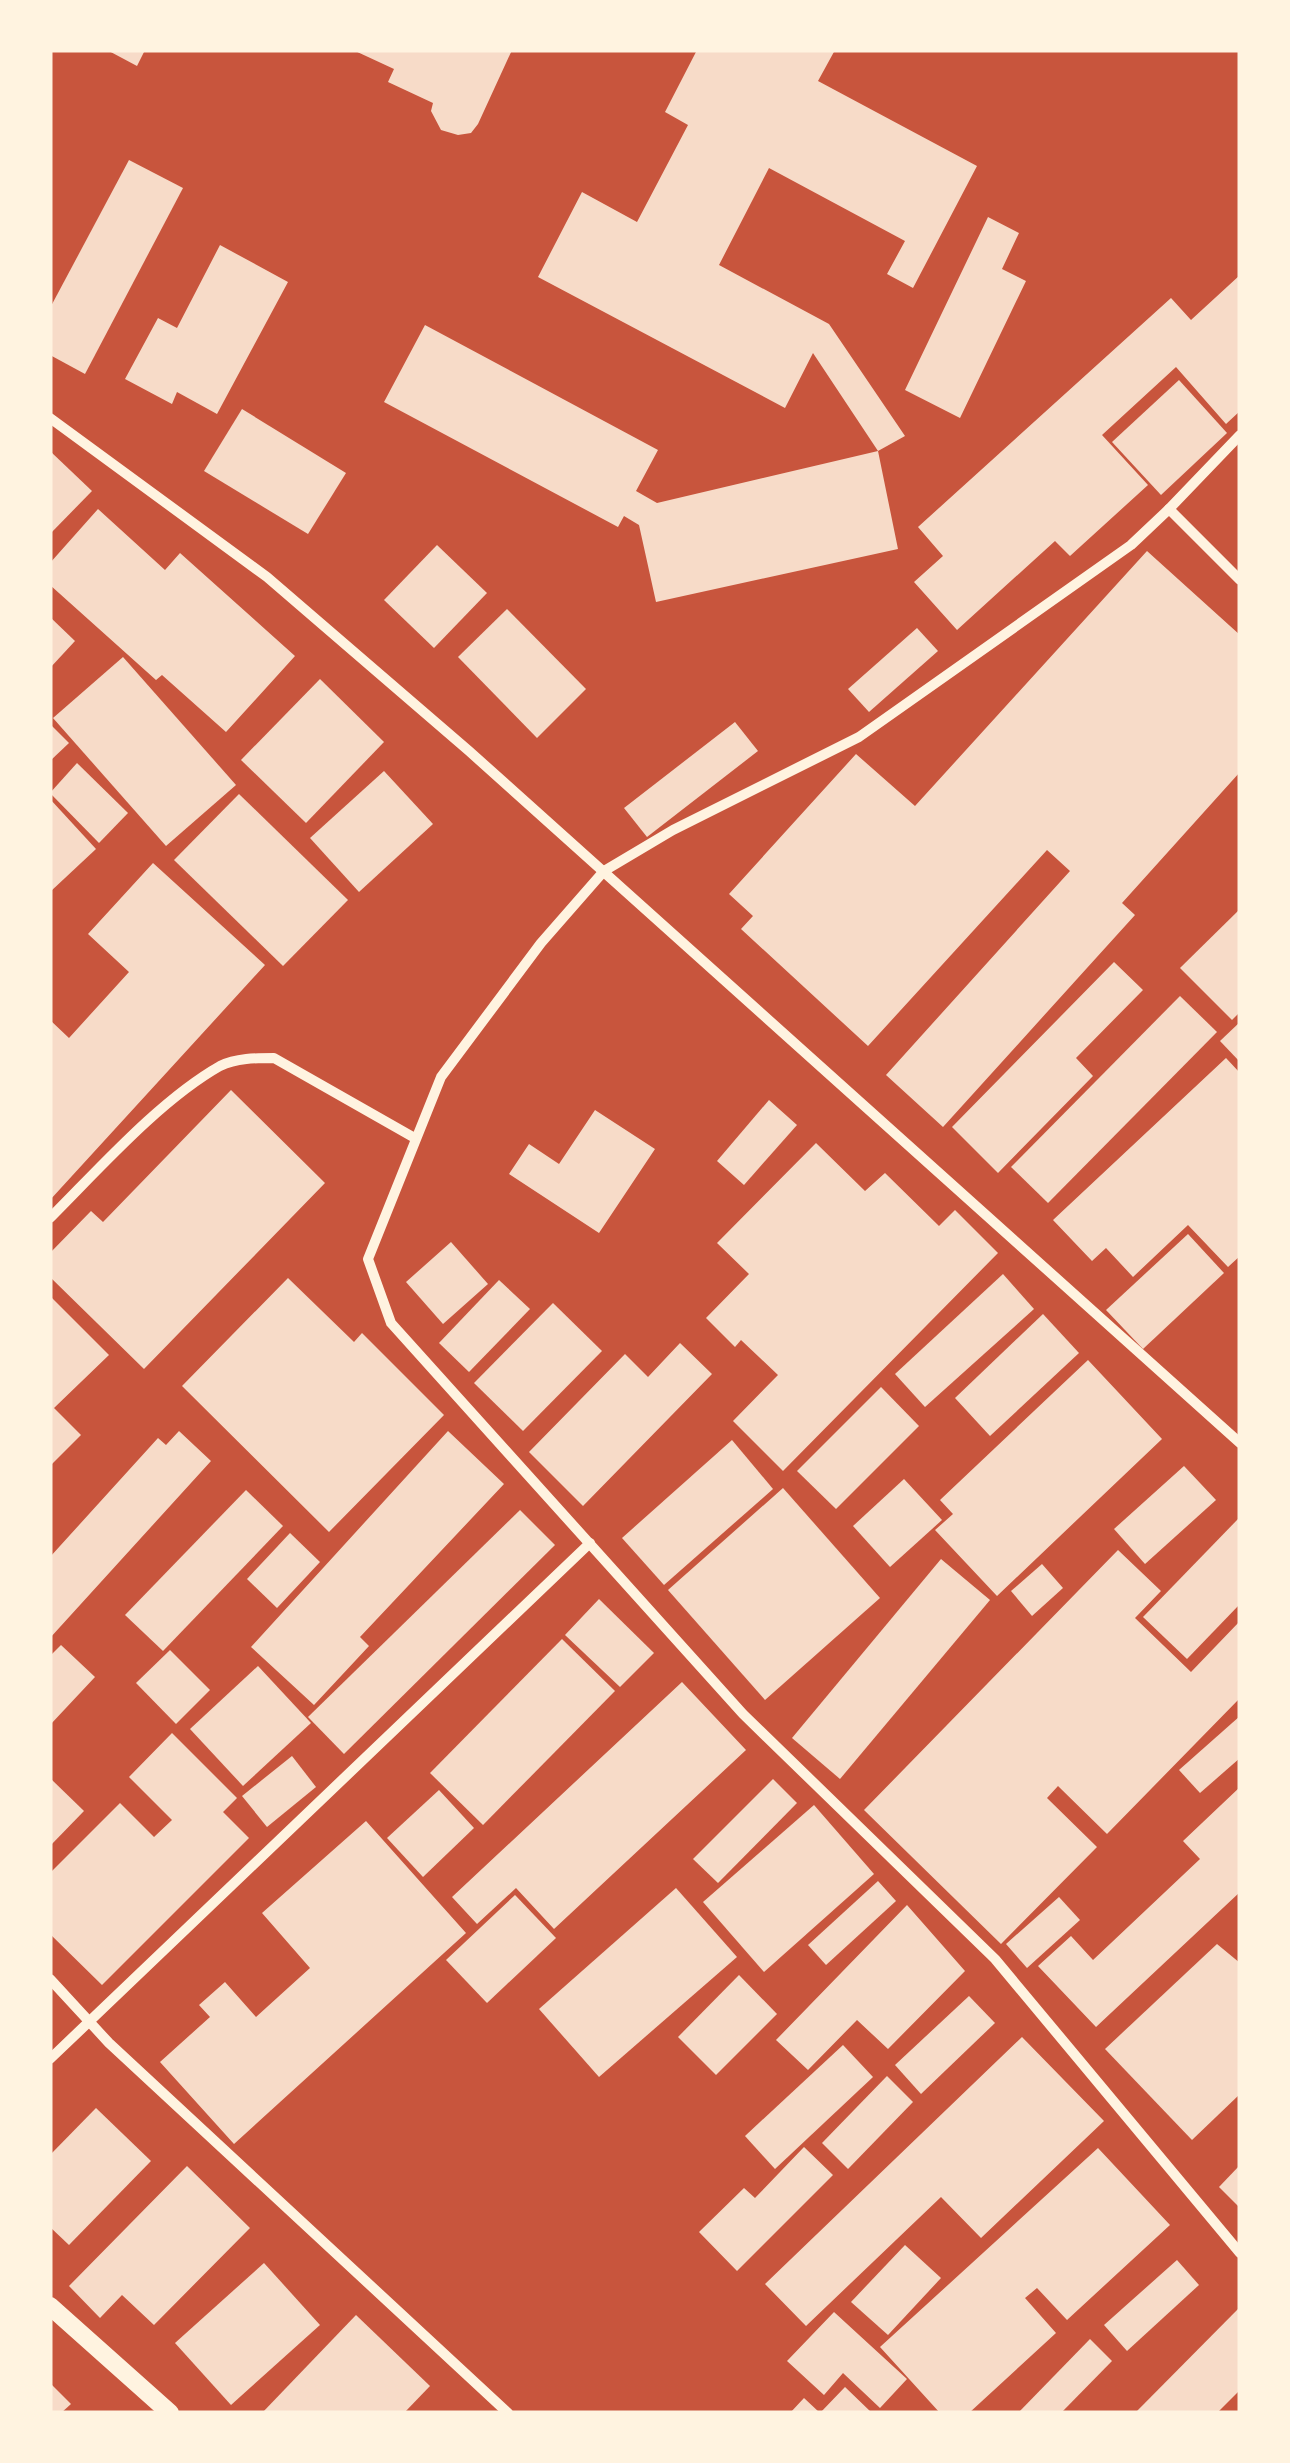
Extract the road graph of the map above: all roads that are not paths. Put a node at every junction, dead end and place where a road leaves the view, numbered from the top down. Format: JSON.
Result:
{"nodes":[{"id":1,"x":50,"y":418,"type":"edge"},
{"id":2,"x":1240,"y":435,"type":"edge"},
{"id":3,"x":1169,"y":509,"type":"junction"},
{"id":4,"x":1240,"y":580,"type":"edge"},
{"id":5,"x":604,"y":871,"type":"junction"},
{"id":6,"x":413,"y":1137,"type":"junction"},
{"id":7,"x":50,"y":1218,"type":"edge"},
{"id":8,"x":1240,"y":1443,"type":"edge"},
{"id":9,"x":590,"y":1543,"type":"junction"},
{"id":10,"x":50,"y":1979,"type":"edge"},
{"id":11,"x":87,"y":2021,"type":"junction"},
{"id":12,"x":50,"y":2059,"type":"edge"},
{"id":13,"x":1240,"y":2253,"type":"edge"},
{"id":14,"x":50,"y":2306,"type":"edge"},
{"id":15,"x":170,"y":2413,"type":"edge"},
{"id":16,"x":508,"y":2413,"type":"edge"}],
"edges":[{"from":1,"to":5,"type":"street"},
{"from":2,"to":3,"type":"street"},
{"from":3,"to":4,"type":"street"},
{"from":3,"to":5,"type":"street"},
{"from":5,"to":6,"type":"street"},
{"from":5,"to":8,"type":"street"},
{"from":6,"to":7,"type":"street"},
{"from":6,"to":9,"type":"street"},
{"from":9,"to":11,"type":"street"},
{"from":9,"to":13,"type":"street"},
{"from":10,"to":11,"type":"street"},
{"from":11,"to":12,"type":"street"},
{"from":11,"to":16,"type":"street"},
{"from":14,"to":15,"type":"street"}]}
